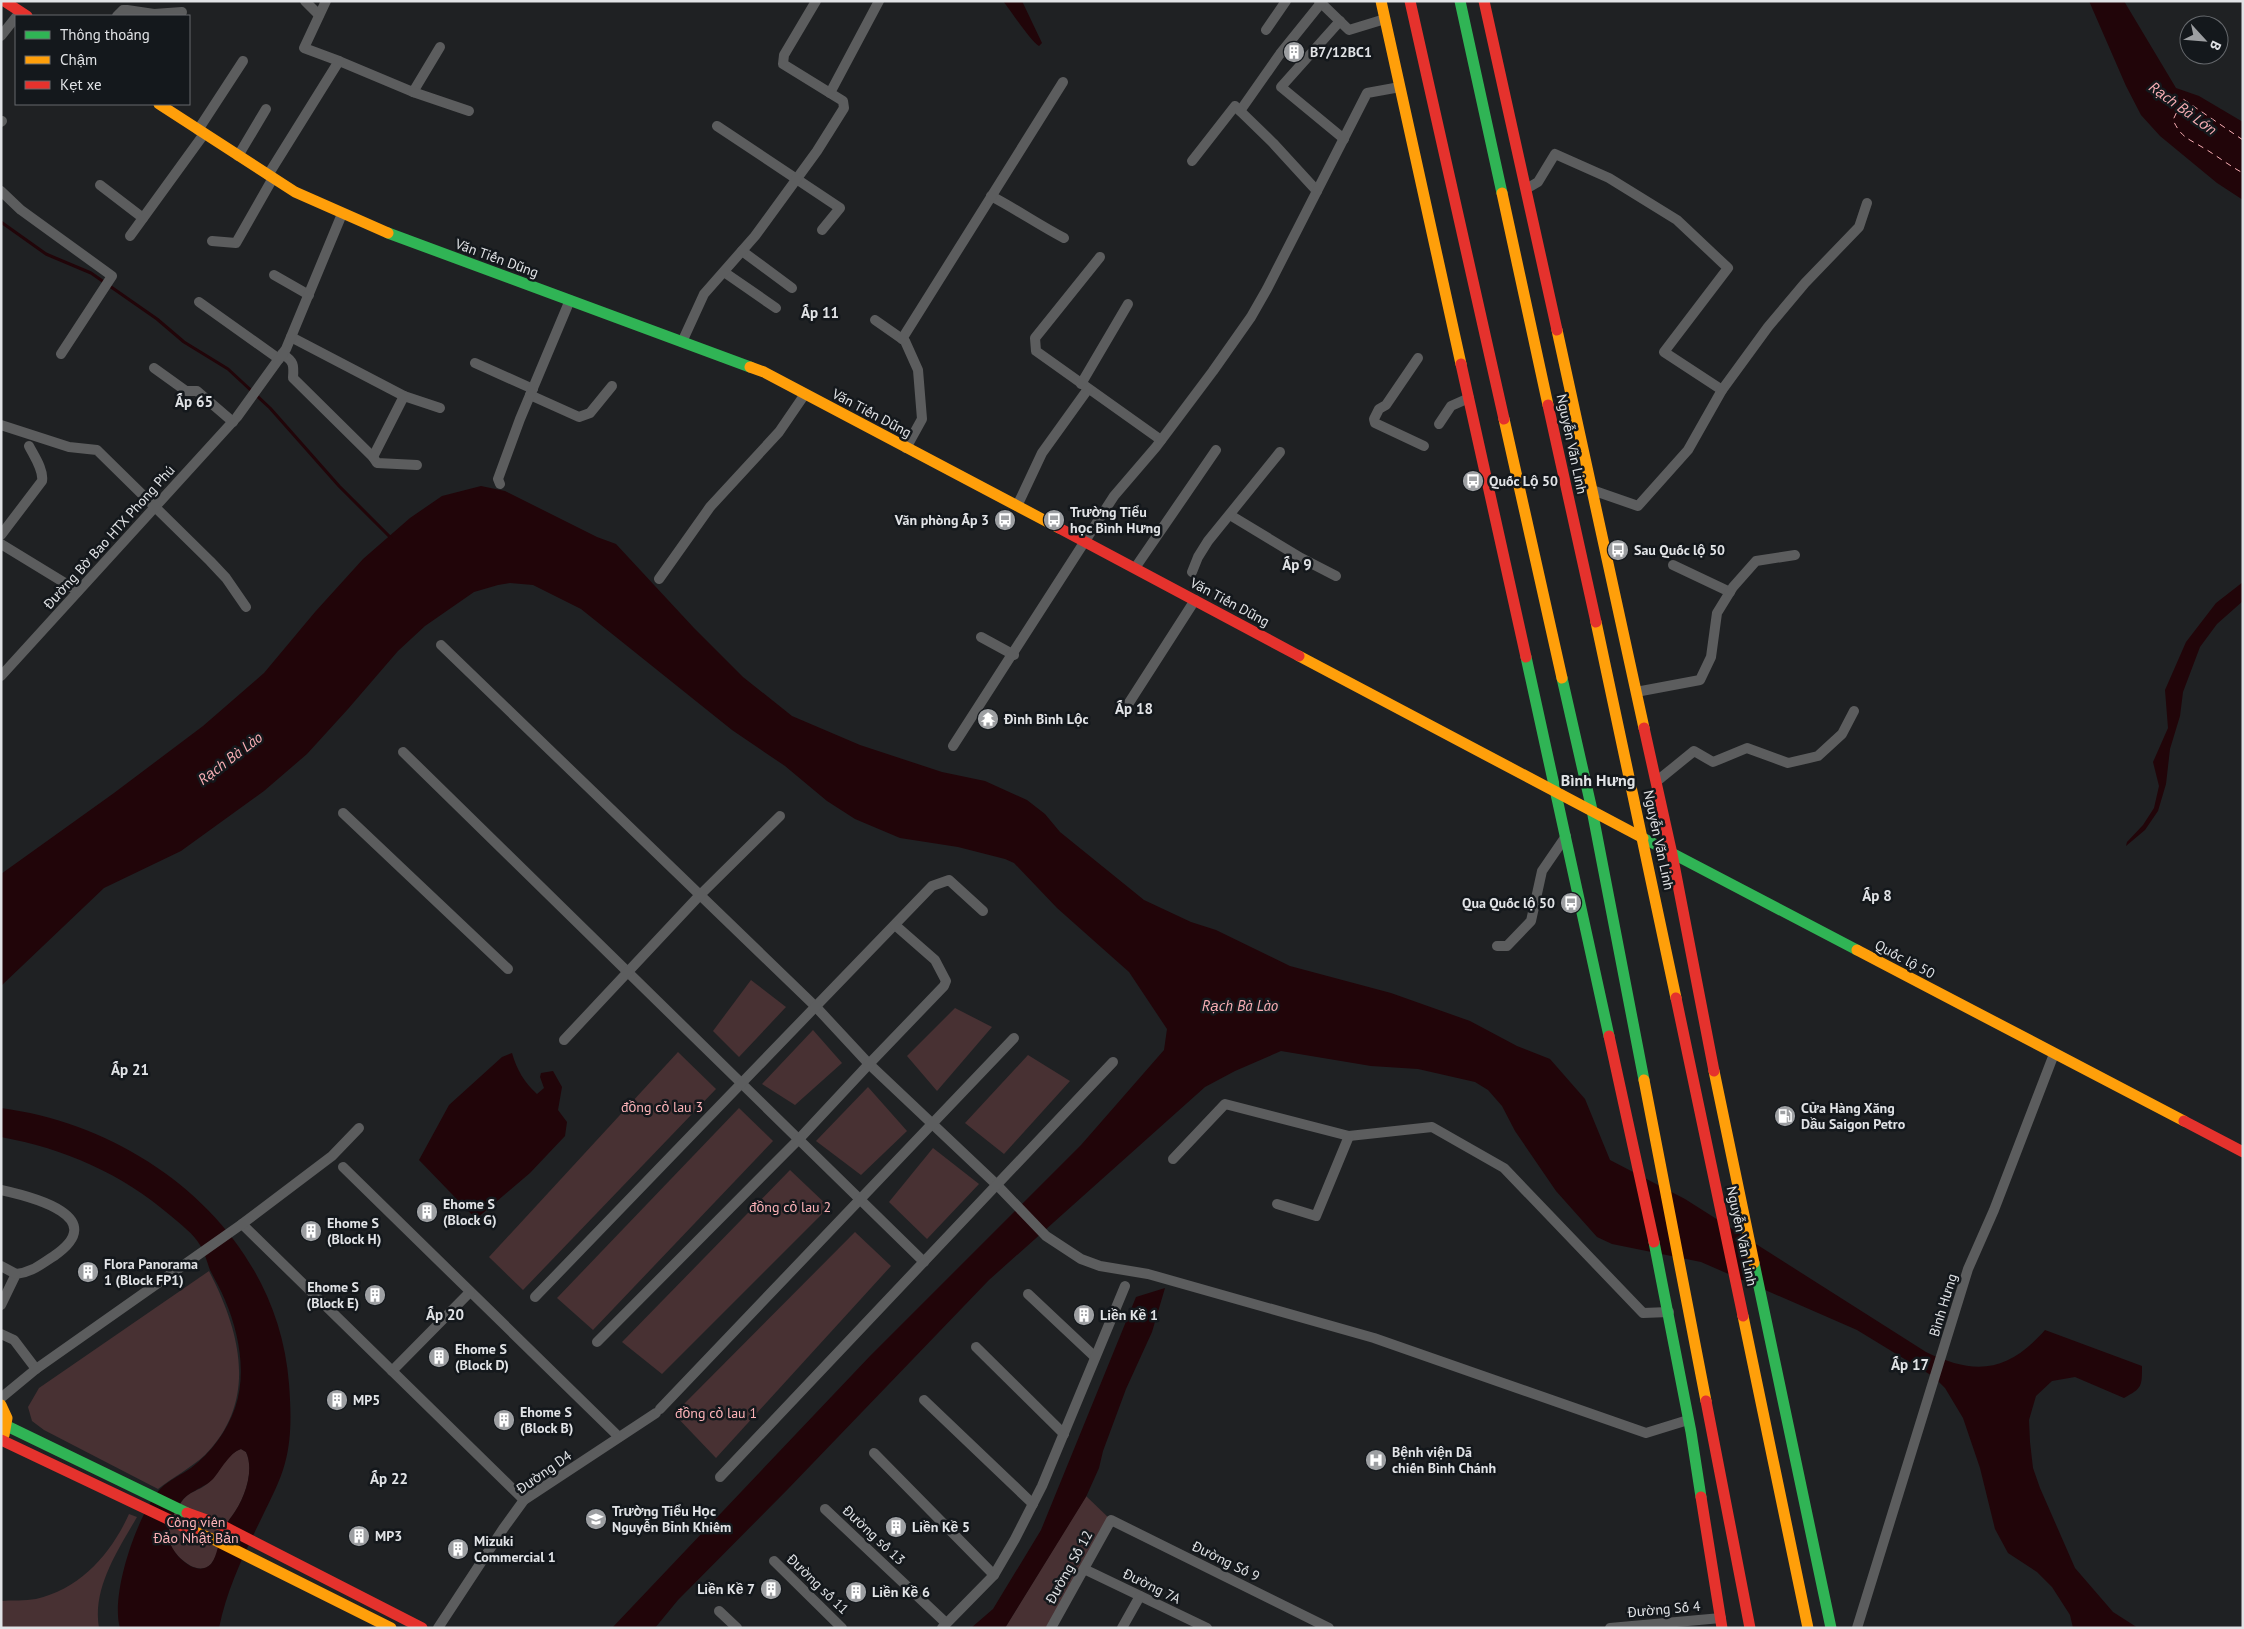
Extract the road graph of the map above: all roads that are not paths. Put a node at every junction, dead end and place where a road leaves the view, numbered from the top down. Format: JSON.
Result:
{"nodes":[{"id":1,"x":4,"y":1,"type":"edge"},
{"id":2,"x":305,"y":1,"type":"edge"},
{"id":3,"x":326,"y":1,"type":"edge"},
{"id":4,"x":816,"y":1,"type":"edge"},
{"id":5,"x":879,"y":1,"type":"edge"},
{"id":6,"x":1286,"y":1,"type":"edge"},
{"id":7,"x":1381,"y":1,"type":"edge"},
{"id":8,"x":1410,"y":1,"type":"edge"},
{"id":9,"x":1460,"y":1,"type":"edge"},
{"id":10,"x":1484,"y":1,"type":"edge"},
{"id":11,"x":1320,"y":2,"type":"edge"},
{"id":12,"x":182,"y":12,"type":"dead end"},
{"id":13,"x":20,"y":15,"type":"edge"},
{"id":14,"x":118,"y":15,"type":"edge"},
{"id":15,"x":319,"y":15,"type":"junction"},
{"id":16,"x":1385,"y":19,"type":"junction"},
{"id":17,"x":15,"y":21,"type":"edge"},
{"id":18,"x":1340,"y":21,"type":"junction"},
{"id":19,"x":1266,"y":30,"type":"dead end"},
{"id":20,"x":1,"y":36,"type":"edge"},
{"id":21,"x":440,"y":47,"type":"dead end"},
{"id":22,"x":243,"y":61,"type":"dead end"},
{"id":23,"x":339,"y":61,"type":"junction"},
{"id":24,"x":1063,"y":82,"type":"dead end"},
{"id":25,"x":1400,"y":87,"type":"junction"},
{"id":26,"x":413,"y":92,"type":"junction"},
{"id":27,"x":830,"y":94,"type":"junction"},
{"id":28,"x":160,"y":105,"type":"edge"},
{"id":29,"x":266,"y":109,"type":"dead end"},
{"id":30,"x":469,"y":111,"type":"dead end"},
{"id":31,"x":1240,"y":111,"type":"junction"},
{"id":32,"x":717,"y":126,"type":"dead end"},
{"id":33,"x":201,"y":132,"type":"junction"},
{"id":34,"x":1344,"y":138,"type":"junction"},
{"id":35,"x":238,"y":156,"type":"junction"},
{"id":36,"x":1192,"y":160,"type":"dead end"},
{"id":37,"x":271,"y":177,"type":"junction"},
{"id":38,"x":795,"y":179,"type":"junction"},
{"id":39,"x":100,"y":185,"type":"dead end"},
{"id":40,"x":1526,"y":188,"type":"junction"},
{"id":41,"x":1,"y":191,"type":"edge"},
{"id":42,"x":1317,"y":191,"type":"junction"},
{"id":43,"x":991,"y":196,"type":"junction"},
{"id":44,"x":1867,"y":203,"type":"dead end"},
{"id":45,"x":342,"y":214,"type":"junction"},
{"id":46,"x":143,"y":218,"type":"junction"},
{"id":47,"x":822,"y":230,"type":"dead end"},
{"id":48,"x":130,"y":236,"type":"dead end"},
{"id":49,"x":1064,"y":238,"type":"dead end"},
{"id":50,"x":212,"y":242,"type":"dead end"},
{"id":51,"x":742,"y":251,"type":"junction"},
{"id":52,"x":1100,"y":257,"type":"dead end"},
{"id":53,"x":724,"y":272,"type":"junction"},
{"id":54,"x":274,"y":275,"type":"dead end"},
{"id":55,"x":792,"y":288,"type":"dead end"},
{"id":56,"x":309,"y":295,"type":"junction"},
{"id":57,"x":570,"y":300,"type":"junction"},
{"id":58,"x":199,"y":302,"type":"dead end"},
{"id":59,"x":1128,"y":304,"type":"dead end"},
{"id":60,"x":776,"y":308,"type":"dead end"},
{"id":61,"x":874,"y":320,"type":"dead end"},
{"id":62,"x":291,"y":337,"type":"junction"},
{"id":63,"x":902,"y":339,"type":"junction"},
{"id":64,"x":682,"y":342,"type":"junction"},
{"id":65,"x":61,"y":354,"type":"dead end"},
{"id":66,"x":281,"y":356,"type":"junction"},
{"id":67,"x":1418,"y":358,"type":"dead end"},
{"id":68,"x":475,"y":363,"type":"dead end"},
{"id":69,"x":154,"y":368,"type":"dead end"},
{"id":70,"x":612,"y":386,"type":"dead end"},
{"id":71,"x":1084,"y":387,"type":"junction"},
{"id":72,"x":1722,"y":390,"type":"junction"},
{"id":73,"x":532,"y":392,"type":"junction"},
{"id":74,"x":805,"y":394,"type":"junction"},
{"id":75,"x":404,"y":396,"type":"junction"},
{"id":76,"x":1469,"y":398,"type":"junction"},
{"id":77,"x":440,"y":408,"type":"dead end"},
{"id":78,"x":235,"y":420,"type":"junction"},
{"id":79,"x":1439,"y":424,"type":"dead end"},
{"id":80,"x":1,"y":425,"type":"edge"},
{"id":81,"x":1161,"y":440,"type":"junction"},
{"id":82,"x":29,"y":446,"type":"dead end"},
{"id":83,"x":1424,"y":446,"type":"dead end"},
{"id":84,"x":906,"y":448,"type":"junction"},
{"id":85,"x":1216,"y":450,"type":"dead end"},
{"id":86,"x":1280,"y":452,"type":"dead end"},
{"id":87,"x":373,"y":457,"type":"junction"},
{"id":88,"x":417,"y":465,"type":"dead end"},
{"id":89,"x":500,"y":484,"type":"dead end"},
{"id":90,"x":1592,"y":490,"type":"junction"},
{"id":91,"x":1017,"y":506,"type":"junction"},
{"id":92,"x":155,"y":507,"type":"junction"},
{"id":93,"x":1230,"y":515,"type":"junction"},
{"id":94,"x":1,"y":535,"type":"edge"},
{"id":95,"x":1083,"y":542,"type":"junction"},
{"id":96,"x":1,"y":544,"type":"edge"},
{"id":97,"x":1795,"y":555,"type":"dead end"},
{"id":98,"x":1673,"y":565,"type":"dead end"},
{"id":99,"x":1135,"y":568,"type":"junction"},
{"id":100,"x":1192,"y":572,"type":"dead end"},
{"id":101,"x":1336,"y":576,"type":"dead end"},
{"id":102,"x":659,"y":579,"type":"dead end"},
{"id":103,"x":78,"y":591,"type":"junction"},
{"id":104,"x":1730,"y":592,"type":"junction"},
{"id":105,"x":1195,"y":600,"type":"junction"},
{"id":106,"x":246,"y":607,"type":"dead end"},
{"id":107,"x":981,"y":637,"type":"dead end"},
{"id":108,"x":441,"y":645,"type":"dead end"},
{"id":109,"x":1014,"y":655,"type":"junction"},
{"id":110,"x":1,"y":676,"type":"edge"},
{"id":111,"x":1636,"y":692,"type":"junction"},
{"id":112,"x":1125,"y":709,"type":"dead end"},
{"id":113,"x":1854,"y":711,"type":"dead end"},
{"id":114,"x":953,"y":746,"type":"dead end"},
{"id":115,"x":403,"y":752,"type":"dead end"},
{"id":116,"x":1657,"y":781,"type":"junction"},
{"id":117,"x":1554,"y":790,"type":"junction"},
{"id":118,"x":1592,"y":810,"type":"junction"},
{"id":119,"x":343,"y":813,"type":"dead end"},
{"id":120,"x":780,"y":816,"type":"dead end"},
{"id":121,"x":1566,"y":836,"type":"junction"},
{"id":122,"x":1643,"y":838,"type":"junction"},
{"id":123,"x":1672,"y":854,"type":"junction"},
{"id":124,"x":699,"y":896,"type":"junction"},
{"id":125,"x":983,"y":911,"type":"dead end"},
{"id":126,"x":895,"y":925,"type":"junction"},
{"id":127,"x":1497,"y":946,"type":"dead end"},
{"id":128,"x":508,"y":969,"type":"dead end"},
{"id":129,"x":628,"y":972,"type":"junction"},
{"id":130,"x":816,"y":1007,"type":"junction"},
{"id":131,"x":1014,"y":1038,"type":"dead end"},
{"id":132,"x":564,"y":1040,"type":"dead end"},
{"id":133,"x":2054,"y":1054,"type":"junction"},
{"id":134,"x":1113,"y":1062,"type":"dead end"},
{"id":135,"x":869,"y":1064,"type":"junction"},
{"id":136,"x":742,"y":1084,"type":"junction"},
{"id":137,"x":931,"y":1123,"type":"junction"},
{"id":138,"x":359,"y":1128,"type":"dead end"},
{"id":139,"x":1349,"y":1136,"type":"junction"},
{"id":140,"x":799,"y":1139,"type":"junction"},
{"id":141,"x":1729,"y":1147,"type":"junction"},
{"id":142,"x":2243,"y":1152,"type":"edge"},
{"id":143,"x":1710,"y":1153,"type":"junction"},
{"id":144,"x":1173,"y":1159,"type":"dead end"},
{"id":145,"x":343,"y":1167,"type":"dead end"},
{"id":146,"x":997,"y":1185,"type":"junction"},
{"id":147,"x":1,"y":1190,"type":"edge"},
{"id":148,"x":861,"y":1200,"type":"junction"},
{"id":149,"x":1277,"y":1204,"type":"dead end"},
{"id":150,"x":242,"y":1224,"type":"junction"},
{"id":151,"x":924,"y":1262,"type":"junction"},
{"id":152,"x":1,"y":1266,"type":"edge"},
{"id":153,"x":16,"y":1274,"type":"junction"},
{"id":154,"x":1125,"y":1286,"type":"dead end"},
{"id":155,"x":470,"y":1292,"type":"junction"},
{"id":156,"x":1028,"y":1294,"type":"dead end"},
{"id":157,"x":535,"y":1297,"type":"dead end"},
{"id":158,"x":1,"y":1305,"type":"edge"},
{"id":159,"x":1669,"y":1312,"type":"junction"},
{"id":160,"x":1,"y":1334,"type":"edge"},
{"id":161,"x":597,"y":1342,"type":"dead end"},
{"id":162,"x":976,"y":1347,"type":"dead end"},
{"id":163,"x":1095,"y":1357,"type":"junction"},
{"id":164,"x":36,"y":1369,"type":"junction"},
{"id":165,"x":392,"y":1370,"type":"junction"},
{"id":166,"x":1,"y":1398,"type":"edge"},
{"id":167,"x":924,"y":1400,"type":"dead end"},
{"id":168,"x":1,"y":1405,"type":"edge"},
{"id":169,"x":1688,"y":1420,"type":"junction"},
{"id":170,"x":7,"y":1426,"type":"junction"},
{"id":171,"x":1064,"y":1434,"type":"junction"},
{"id":172,"x":619,"y":1437,"type":"junction"},
{"id":173,"x":1,"y":1439,"type":"edge"},
{"id":174,"x":874,"y":1453,"type":"dead end"},
{"id":175,"x":720,"y":1477,"type":"dead end"},
{"id":176,"x":524,"y":1500,"type":"junction"},
{"id":177,"x":1033,"y":1504,"type":"junction"},
{"id":178,"x":825,"y":1509,"type":"dead end"},
{"id":179,"x":1111,"y":1520,"type":"joint"},
{"id":180,"x":275,"y":1552,"type":"junction"},
{"id":181,"x":774,"y":1561,"type":"dead end"},
{"id":182,"x":268,"y":1566,"type":"junction"},
{"id":183,"x":1084,"y":1569,"type":"junction"},
{"id":184,"x":994,"y":1575,"type":"junction"},
{"id":185,"x":1140,"y":1596,"type":"junction"},
{"id":186,"x":719,"y":1610,"type":"dead end"},
{"id":187,"x":1721,"y":1623,"type":"edge"},
{"id":188,"x":1673,"y":1624,"type":"edge"},
{"id":189,"x":944,"y":1626,"type":"edge"},
{"id":190,"x":391,"y":1628,"type":"edge"},
{"id":191,"x":422,"y":1628,"type":"edge"},
{"id":192,"x":438,"y":1628,"type":"edge"},
{"id":193,"x":737,"y":1628,"type":"edge"},
{"id":194,"x":842,"y":1628,"type":"edge"},
{"id":195,"x":1051,"y":1628,"type":"edge"},
{"id":196,"x":1122,"y":1628,"type":"edge"},
{"id":197,"x":1207,"y":1628,"type":"edge"},
{"id":198,"x":1329,"y":1628,"type":"edge"},
{"id":199,"x":1610,"y":1628,"type":"edge"},
{"id":200,"x":1750,"y":1628,"type":"edge"},
{"id":201,"x":1808,"y":1628,"type":"edge"},
{"id":202,"x":1831,"y":1628,"type":"edge"},
{"id":203,"x":1857,"y":1628,"type":"edge"}],
"edges":[{"from":1,"to":13,"type":"main road"},
{"from":2,"to":15,"type":"street"},
{"from":3,"to":15,"type":"street"},
{"from":4,"to":27,"type":"street"},
{"from":5,"to":27,"type":"street"},
{"from":6,"to":19,"type":"street"},
{"from":7,"to":16,"type":"main road"},
{"from":8,"to":118,"type":"main road"},
{"from":9,"to":122,"type":"main road","name":"Nguyễn Văn Linh"},
{"from":10,"to":40,"type":"main road","name":"Nguyễn Văn Linh"},
{"from":11,"to":18,"type":"street"},
{"from":11,"to":31,"type":"street"},
{"from":12,"to":14,"type":"street"},
{"from":15,"to":23,"type":"street"},
{"from":16,"to":18,"type":"street"},
{"from":16,"to":25,"type":"main road"},
{"from":17,"to":20,"type":"street"},
{"from":18,"to":34,"type":"street"},
{"from":21,"to":26,"type":"street"},
{"from":22,"to":33,"type":"street"},
{"from":23,"to":26,"type":"street"},
{"from":23,"to":37,"type":"street"},
{"from":24,"to":43,"type":"street"},
{"from":25,"to":34,"type":"street"},
{"from":25,"to":76,"type":"main road"},
{"from":26,"to":30,"type":"street"},
{"from":27,"to":38,"type":"street"},
{"from":28,"to":33,"type":"main road","name":"Văn Tiến Dũng"},
{"from":29,"to":35,"type":"street"},
{"from":31,"to":36,"type":"street"},
{"from":31,"to":42,"type":"street"},
{"from":32,"to":38,"type":"street"},
{"from":33,"to":35,"type":"main road","name":"Văn Tiến Dũng"},
{"from":33,"to":46,"type":"street"},
{"from":34,"to":42,"type":"street"},
{"from":35,"to":37,"type":"main road","name":"Văn Tiến Dũng"},
{"from":37,"to":45,"type":"main road","name":"Văn Tiến Dũng"},
{"from":37,"to":50,"type":"street"},
{"from":38,"to":47,"type":"street"},
{"from":38,"to":51,"type":"street"},
{"from":39,"to":46,"type":"street"},
{"from":40,"to":72,"type":"street"},
{"from":40,"to":90,"type":"main road","name":"Nguyễn Văn Linh"},
{"from":41,"to":65,"type":"street"},
{"from":42,"to":81,"type":"street"},
{"from":43,"to":49,"type":"street"},
{"from":43,"to":63,"type":"street"},
{"from":44,"to":72,"type":"street"},
{"from":45,"to":56,"type":"street"},
{"from":45,"to":57,"type":"main road","name":"Văn Tiến Dũng"},
{"from":46,"to":48,"type":"street"},
{"from":51,"to":53,"type":"street"},
{"from":51,"to":55,"type":"street"},
{"from":52,"to":71,"type":"street"},
{"from":53,"to":60,"type":"street"},
{"from":53,"to":64,"type":"street"},
{"from":54,"to":56,"type":"street"},
{"from":56,"to":62,"type":"street"},
{"from":57,"to":64,"type":"main road","name":"Văn Tiến Dũng"},
{"from":57,"to":73,"type":"street"},
{"from":58,"to":66,"type":"street"},
{"from":59,"to":71,"type":"street"},
{"from":61,"to":63,"type":"street"},
{"from":62,"to":66,"type":"street"},
{"from":62,"to":75,"type":"street"},
{"from":63,"to":84,"type":"street"},
{"from":64,"to":74,"type":"main road","name":"Văn Tiến Dũng"},
{"from":66,"to":78,"type":"street","name":"Đường Bờ Bao HTX Phong Phú"},
{"from":66,"to":87,"type":"street"},
{"from":67,"to":83,"type":"street"},
{"from":68,"to":73,"type":"street"},
{"from":69,"to":78,"type":"street"},
{"from":70,"to":73,"type":"street"},
{"from":71,"to":81,"type":"street"},
{"from":71,"to":91,"type":"street"},
{"from":72,"to":90,"type":"street"},
{"from":73,"to":89,"type":"street"},
{"from":74,"to":84,"type":"main road","name":"Văn Tiến Dũng"},
{"from":74,"to":102,"type":"street"},
{"from":75,"to":77,"type":"street"},
{"from":75,"to":87,"type":"street"},
{"from":76,"to":79,"type":"street"},
{"from":76,"to":117,"type":"main road"},
{"from":78,"to":92,"type":"street","name":"Đường Bờ Bao HTX Phong Phú"},
{"from":80,"to":92,"type":"street"},
{"from":81,"to":95,"type":"street"},
{"from":82,"to":94,"type":"street"},
{"from":84,"to":91,"type":"main road","name":"Văn Tiến Dũng"},
{"from":85,"to":99,"type":"street"},
{"from":86,"to":93,"type":"street"},
{"from":87,"to":88,"type":"street"},
{"from":90,"to":111,"type":"main road","name":"Nguyễn Văn Linh"},
{"from":91,"to":95,"type":"main road","name":"Văn Tiến Dũng"},
{"from":92,"to":103,"type":"street","name":"Đường Bờ Bao HTX Phong Phú"},
{"from":92,"to":106,"type":"street"},
{"from":93,"to":100,"type":"street"},
{"from":93,"to":101,"type":"street"},
{"from":95,"to":99,"type":"main road","name":"Văn Tiến Dũng"},
{"from":95,"to":109,"type":"street"},
{"from":96,"to":103,"type":"street"},
{"from":97,"to":104,"type":"street"},
{"from":98,"to":104,"type":"street"},
{"from":99,"to":105,"type":"main road","name":"Văn Tiến Dũng"},
{"from":103,"to":110,"type":"street","name":"Đường Bờ Bao HTX Phong Phú"},
{"from":104,"to":111,"type":"street"},
{"from":105,"to":112,"type":"street"},
{"from":105,"to":117,"type":"main road","name":"Văn Tiến Dũng"},
{"from":107,"to":109,"type":"street"},
{"from":108,"to":124,"type":"street"},
{"from":109,"to":114,"type":"street"},
{"from":111,"to":116,"type":"main road","name":"Nguyễn Văn Linh"},
{"from":113,"to":116,"type":"street"},
{"from":115,"to":129,"type":"street"},
{"from":116,"to":123,"type":"main road","name":"Nguyễn Văn Linh"},
{"from":117,"to":118,"type":"main road","name":"Quốc lộ 50"},
{"from":117,"to":121,"type":"main road"},
{"from":118,"to":122,"type":"main road","name":"Quốc lộ 50"},
{"from":118,"to":200,"type":"main road"},
{"from":119,"to":128,"type":"street"},
{"from":120,"to":124,"type":"street"},
{"from":121,"to":127,"type":"street"},
{"from":121,"to":159,"type":"main road"},
{"from":122,"to":123,"type":"main road","name":"Quốc lộ 50"},
{"from":122,"to":143,"type":"main road","name":"Nguyễn Văn Linh"},
{"from":123,"to":133,"type":"main road","name":"Quốc lộ 50"},
{"from":123,"to":141,"type":"main road","name":"Nguyễn Văn Linh"},
{"from":124,"to":129,"type":"street"},
{"from":124,"to":130,"type":"street"},
{"from":125,"to":126,"type":"street"},
{"from":126,"to":130,"type":"street"},
{"from":126,"to":135,"type":"street"},
{"from":129,"to":132,"type":"street"},
{"from":129,"to":136,"type":"street"},
{"from":130,"to":135,"type":"street"},
{"from":130,"to":136,"type":"street"},
{"from":131,"to":137,"type":"street","name":"Đường D4"},
{"from":133,"to":142,"type":"main road","name":"Quốc lộ 50"},
{"from":133,"to":203,"type":"street","name":"Bình Hưng"},
{"from":134,"to":146,"type":"street"},
{"from":135,"to":137,"type":"street"},
{"from":135,"to":140,"type":"street"},
{"from":136,"to":140,"type":"street"},
{"from":136,"to":157,"type":"street"},
{"from":137,"to":146,"type":"street"},
{"from":137,"to":148,"type":"street","name":"Đường D4"},
{"from":138,"to":150,"type":"street"},
{"from":139,"to":144,"type":"street"},
{"from":139,"to":149,"type":"street"},
{"from":139,"to":159,"type":"street"},
{"from":140,"to":148,"type":"street"},
{"from":140,"to":161,"type":"street"},
{"from":141,"to":143,"type":"main road"},
{"from":141,"to":202,"type":"main road","name":"Nguyễn Văn Linh"},
{"from":143,"to":201,"type":"main road","name":"Nguyễn Văn Linh"},
{"from":145,"to":155,"type":"street"},
{"from":146,"to":151,"type":"street"},
{"from":146,"to":169,"type":"street"},
{"from":147,"to":153,"type":"street"},
{"from":148,"to":151,"type":"street"},
{"from":148,"to":172,"type":"street","name":"Đường D4"},
{"from":150,"to":164,"type":"street"},
{"from":150,"to":165,"type":"street"},
{"from":151,"to":175,"type":"street"},
{"from":152,"to":153,"type":"street"},
{"from":153,"to":158,"type":"street"},
{"from":154,"to":163,"type":"street"},
{"from":155,"to":165,"type":"street"},
{"from":155,"to":172,"type":"street"},
{"from":156,"to":163,"type":"street"},
{"from":159,"to":169,"type":"main road"},
{"from":160,"to":164,"type":"street"},
{"from":162,"to":171,"type":"street"},
{"from":163,"to":171,"type":"street"},
{"from":164,"to":166,"type":"street"},
{"from":165,"to":176,"type":"street"},
{"from":167,"to":177,"type":"street"},
{"from":168,"to":170,"type":"main road"},
{"from":169,"to":187,"type":"main road"},
{"from":170,"to":173,"type":"main road"},
{"from":170,"to":180,"type":"main road"},
{"from":171,"to":177,"type":"street"},
{"from":172,"to":176,"type":"street","name":"Đường D4"},
{"from":173,"to":182,"type":"main road"},
{"from":174,"to":184,"type":"street"},
{"from":176,"to":192,"type":"street","name":"Đường D4"},
{"from":177,"to":184,"type":"street"},
{"from":178,"to":189,"type":"street","name":"Đường số 13"},
{"from":179,"to":183,"type":"street","name":"Đường Số 12"},
{"from":179,"to":198,"type":"street","name":"Đường Số 9"},
{"from":180,"to":182,"type":"street"},
{"from":180,"to":191,"type":"main road"},
{"from":181,"to":194,"type":"street","name":"Đường số 11"},
{"from":182,"to":190,"type":"main road"},
{"from":183,"to":185,"type":"street","name":"Đường 7A"},
{"from":183,"to":195,"type":"street","name":"Đường Số 12"},
{"from":184,"to":189,"type":"street"},
{"from":185,"to":196,"type":"street"},
{"from":185,"to":197,"type":"street","name":"Đường 7A"},
{"from":186,"to":193,"type":"street"},
{"from":187,"to":188,"type":"street","name":"Đường Số 4"},
{"from":188,"to":199,"type":"street","name":"Đường Số 4"}]}
